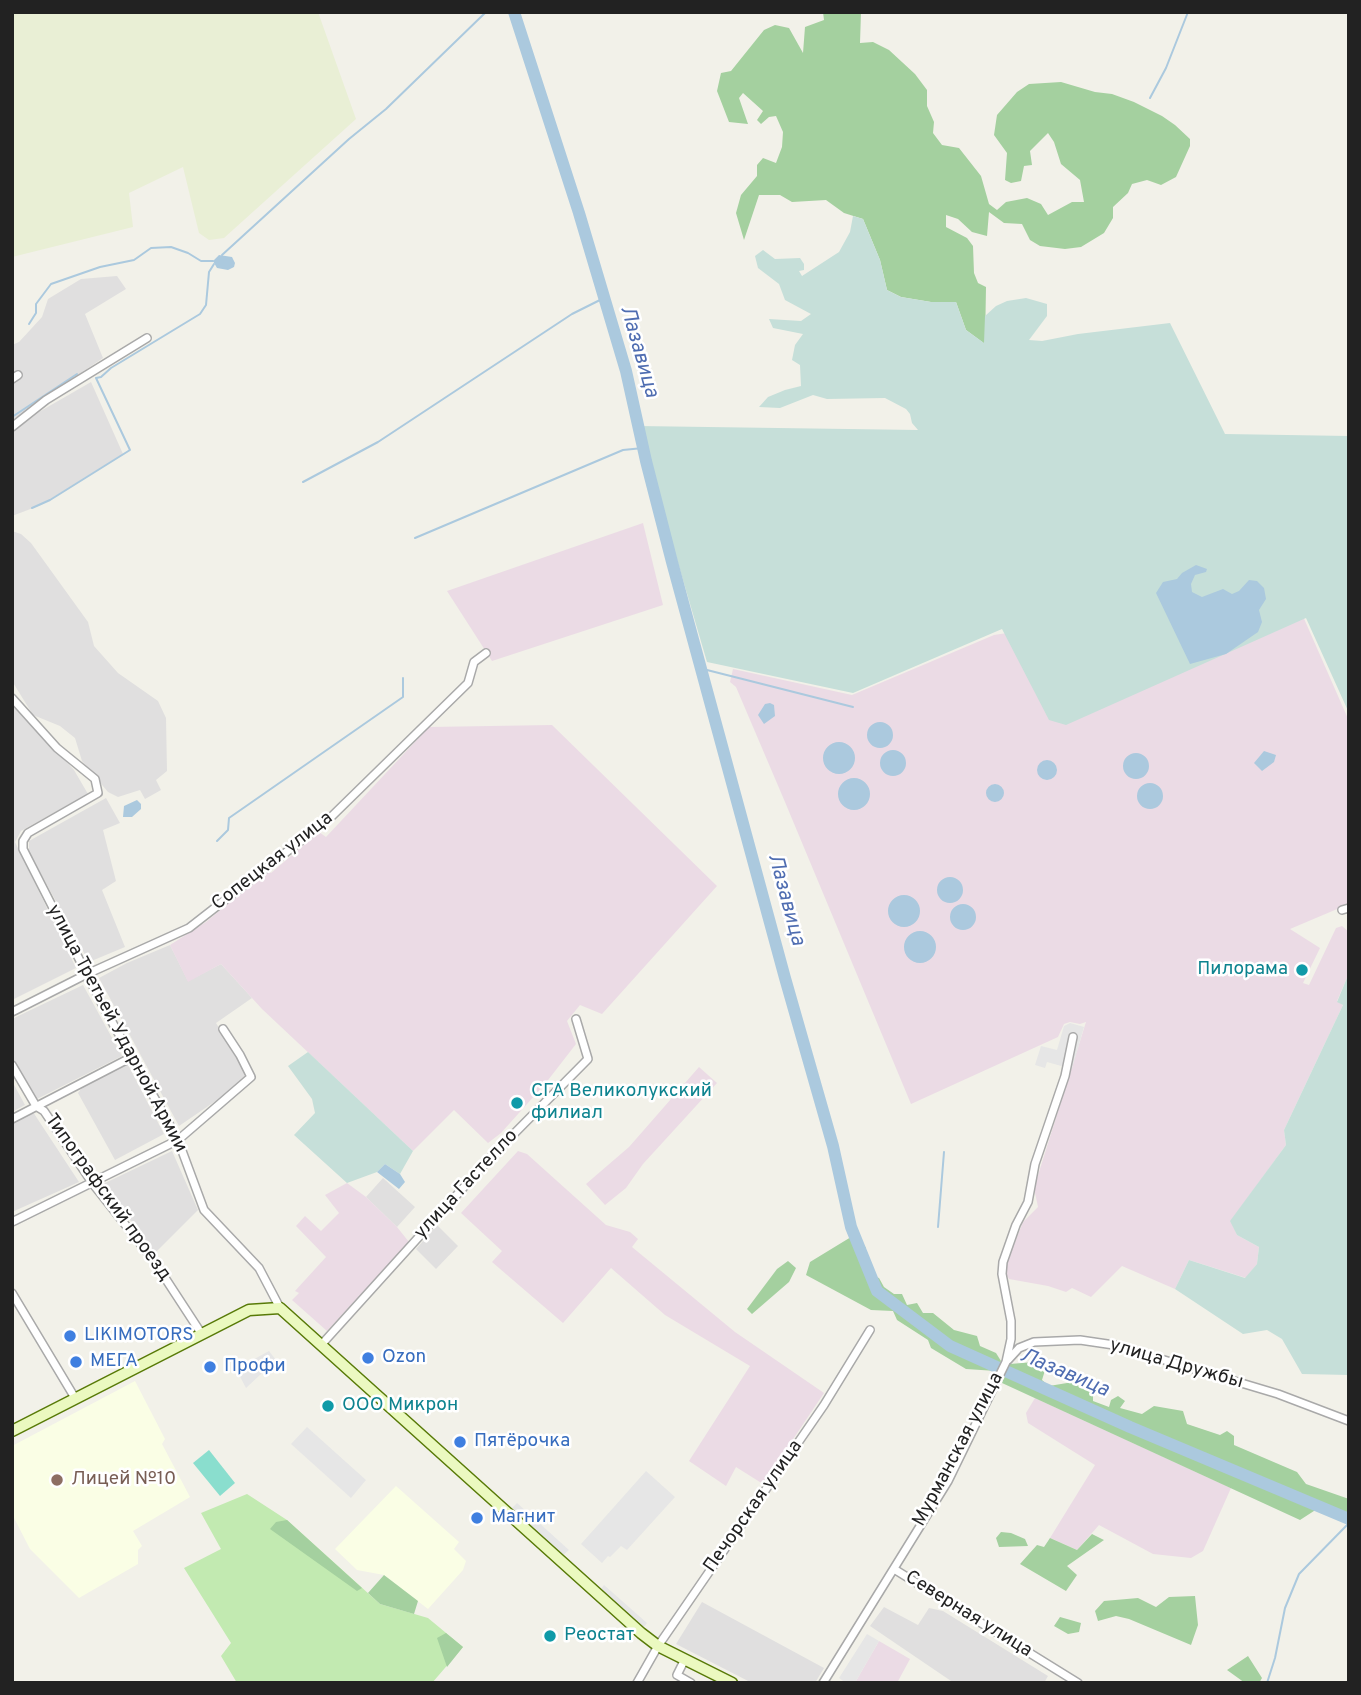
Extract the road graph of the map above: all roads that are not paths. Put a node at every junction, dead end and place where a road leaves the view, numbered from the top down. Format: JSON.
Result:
{"nodes":[{"id":1,"x":147,"y":338,"type":"dead end"},
{"id":2,"x":12,"y":427,"type":"edge"},
{"id":3,"x":486,"y":653,"type":"dead end"},
{"id":4,"x":12,"y":698,"type":"edge"},
{"id":5,"x":87,"y":974,"type":"junction"},
{"id":6,"x":12,"y":1012,"type":"edge"},
{"id":7,"x":576,"y":1019,"type":"dead end"},
{"id":8,"x":223,"y":1029,"type":"dead end"},
{"id":9,"x":1073,"y":1037,"type":"dead end"},
{"id":10,"x":132,"y":1057,"type":"junction"},
{"id":11,"x":12,"y":1065,"type":"edge"},
{"id":12,"x":36,"y":1106,"type":"junction"},
{"id":13,"x":12,"y":1119,"type":"edge"},
{"id":14,"x":178,"y":1140,"type":"junction"},
{"id":15,"x":93,"y":1184,"type":"junction"},
{"id":16,"x":12,"y":1222,"type":"edge"},
{"id":17,"x":12,"y":1293,"type":"edge"},
{"id":18,"x":280,"y":1308,"type":"junction"},
{"id":19,"x":870,"y":1330,"type":"dead end"},
{"id":20,"x":201,"y":1333,"type":"junction"},
{"id":21,"x":322,"y":1344,"type":"junction"},
{"id":22,"x":1006,"y":1362,"type":"junction"},
{"id":23,"x":75,"y":1398,"type":"junction"},
{"id":24,"x":1349,"y":1421,"type":"edge"},
{"id":25,"x":12,"y":1431,"type":"edge"},
{"id":26,"x":894,"y":1569,"type":"junction"},
{"id":27,"x":658,"y":1646,"type":"junction"},
{"id":28,"x":685,"y":1659,"type":"junction"},
{"id":29,"x":637,"y":1683,"type":"edge"},
{"id":30,"x":691,"y":1683,"type":"edge"},
{"id":31,"x":732,"y":1683,"type":"edge"},
{"id":32,"x":823,"y":1683,"type":"edge"},
{"id":33,"x":1078,"y":1683,"type":"edge"}],
"edges":[{"from":1,"to":2,"type":"street"},
{"from":3,"to":5,"type":"street","name":"Сопецкая улица"},
{"from":4,"to":5,"type":"street","name":"улица Третьей Ударной Армии"},
{"from":5,"to":6,"type":"street","name":"Сопецкая улица"},
{"from":5,"to":10,"type":"street","name":"улица Третьей Ударной Армии"},
{"from":7,"to":21,"type":"street","name":"улица Гастелло"},
{"from":8,"to":14,"type":"street"},
{"from":9,"to":22,"type":"street","name":"Мурманская улица"},
{"from":10,"to":12,"type":"street"},
{"from":10,"to":14,"type":"street","name":"улица Третьей Ударной Армии"},
{"from":11,"to":12,"type":"street","name":"Типографский проезд"},
{"from":12,"to":13,"type":"street"},
{"from":12,"to":15,"type":"street","name":"Типографский проезд"},
{"from":14,"to":15,"type":"street"},
{"from":14,"to":18,"type":"street","name":"улица Третьей Ударной Армии"},
{"from":15,"to":16,"type":"street"},
{"from":15,"to":20,"type":"street","name":"Типографский проезд"},
{"from":17,"to":23,"type":"street"},
{"from":18,"to":20,"type":"main road"},
{"from":18,"to":21,"type":"main road","name":"улица Третьей Ударной Армии"},
{"from":19,"to":27,"type":"street","name":"Печорская улица"},
{"from":20,"to":23,"type":"main road"},
{"from":21,"to":27,"type":"main road","name":"улица Третьей Ударной Армии"},
{"from":22,"to":24,"type":"street","name":"улица Дружбы"},
{"from":22,"to":26,"type":"street","name":"Мурманская улица"},
{"from":23,"to":25,"type":"main road"},
{"from":26,"to":32,"type":"street","name":"Мурманская улица"},
{"from":26,"to":33,"type":"street","name":"Северная улица"},
{"from":27,"to":28,"type":"main road","name":"улица Третьей Ударной Армии"},
{"from":27,"to":29,"type":"street","name":"Печорская улица"},
{"from":28,"to":30,"type":"street"},
{"from":28,"to":31,"type":"main road","name":"улица Третьей Ударной Армии"}]}
